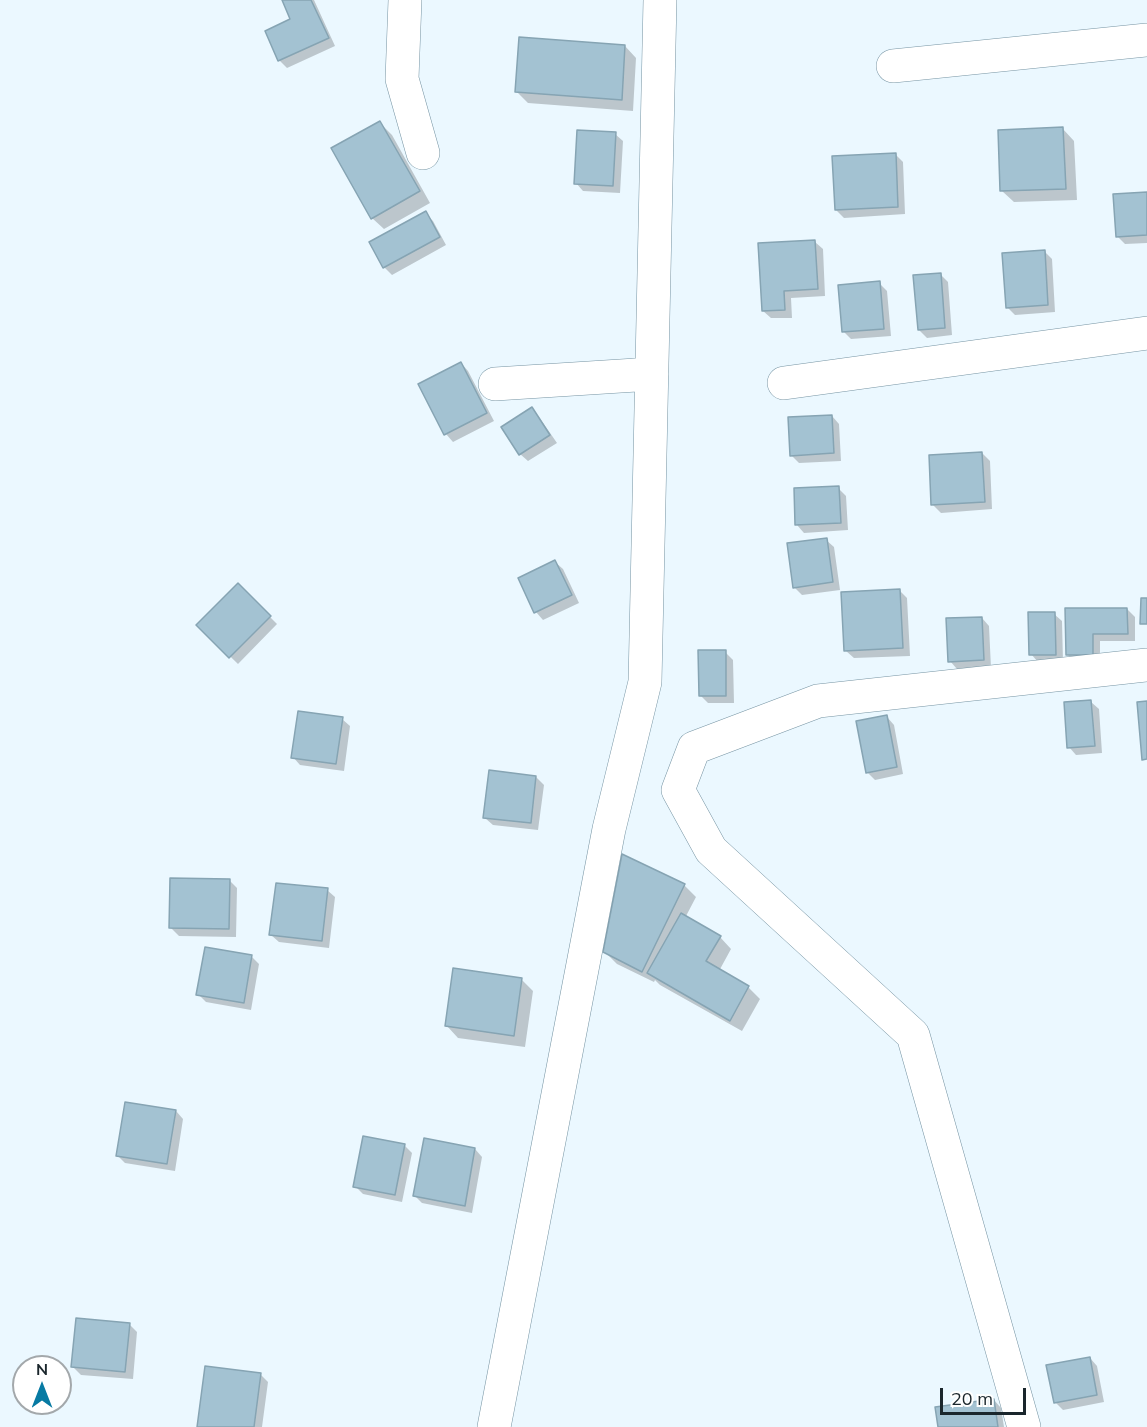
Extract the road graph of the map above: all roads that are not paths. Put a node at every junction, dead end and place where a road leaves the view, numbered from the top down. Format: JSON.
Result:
{"nodes":[{"id":1,"x":405,"y":0,"type":"edge"},
{"id":2,"x":660,"y":0,"type":"edge"},
{"id":3,"x":1147,"y":40,"type":"edge"},
{"id":4,"x":893,"y":66,"type":"dead end"},
{"id":5,"x":423,"y":153,"type":"dead end"},
{"id":6,"x":1147,"y":333,"type":"edge"},
{"id":7,"x":651,"y":374,"type":"junction"},
{"id":8,"x":784,"y":382,"type":"dead end"},
{"id":9,"x":495,"y":384,"type":"dead end"},
{"id":10,"x":1147,"y":665,"type":"edge"},
{"id":11,"x":494,"y":1427,"type":"edge"},
{"id":12,"x":1024,"y":1427,"type":"edge"}],
"edges":[{"from":1,"to":5,"type":"street"},
{"from":2,"to":7,"type":"street"},
{"from":3,"to":4,"type":"street"},
{"from":6,"to":8,"type":"street"},
{"from":7,"to":9,"type":"street"},
{"from":7,"to":11,"type":"street"},
{"from":10,"to":12,"type":"street"}]}
